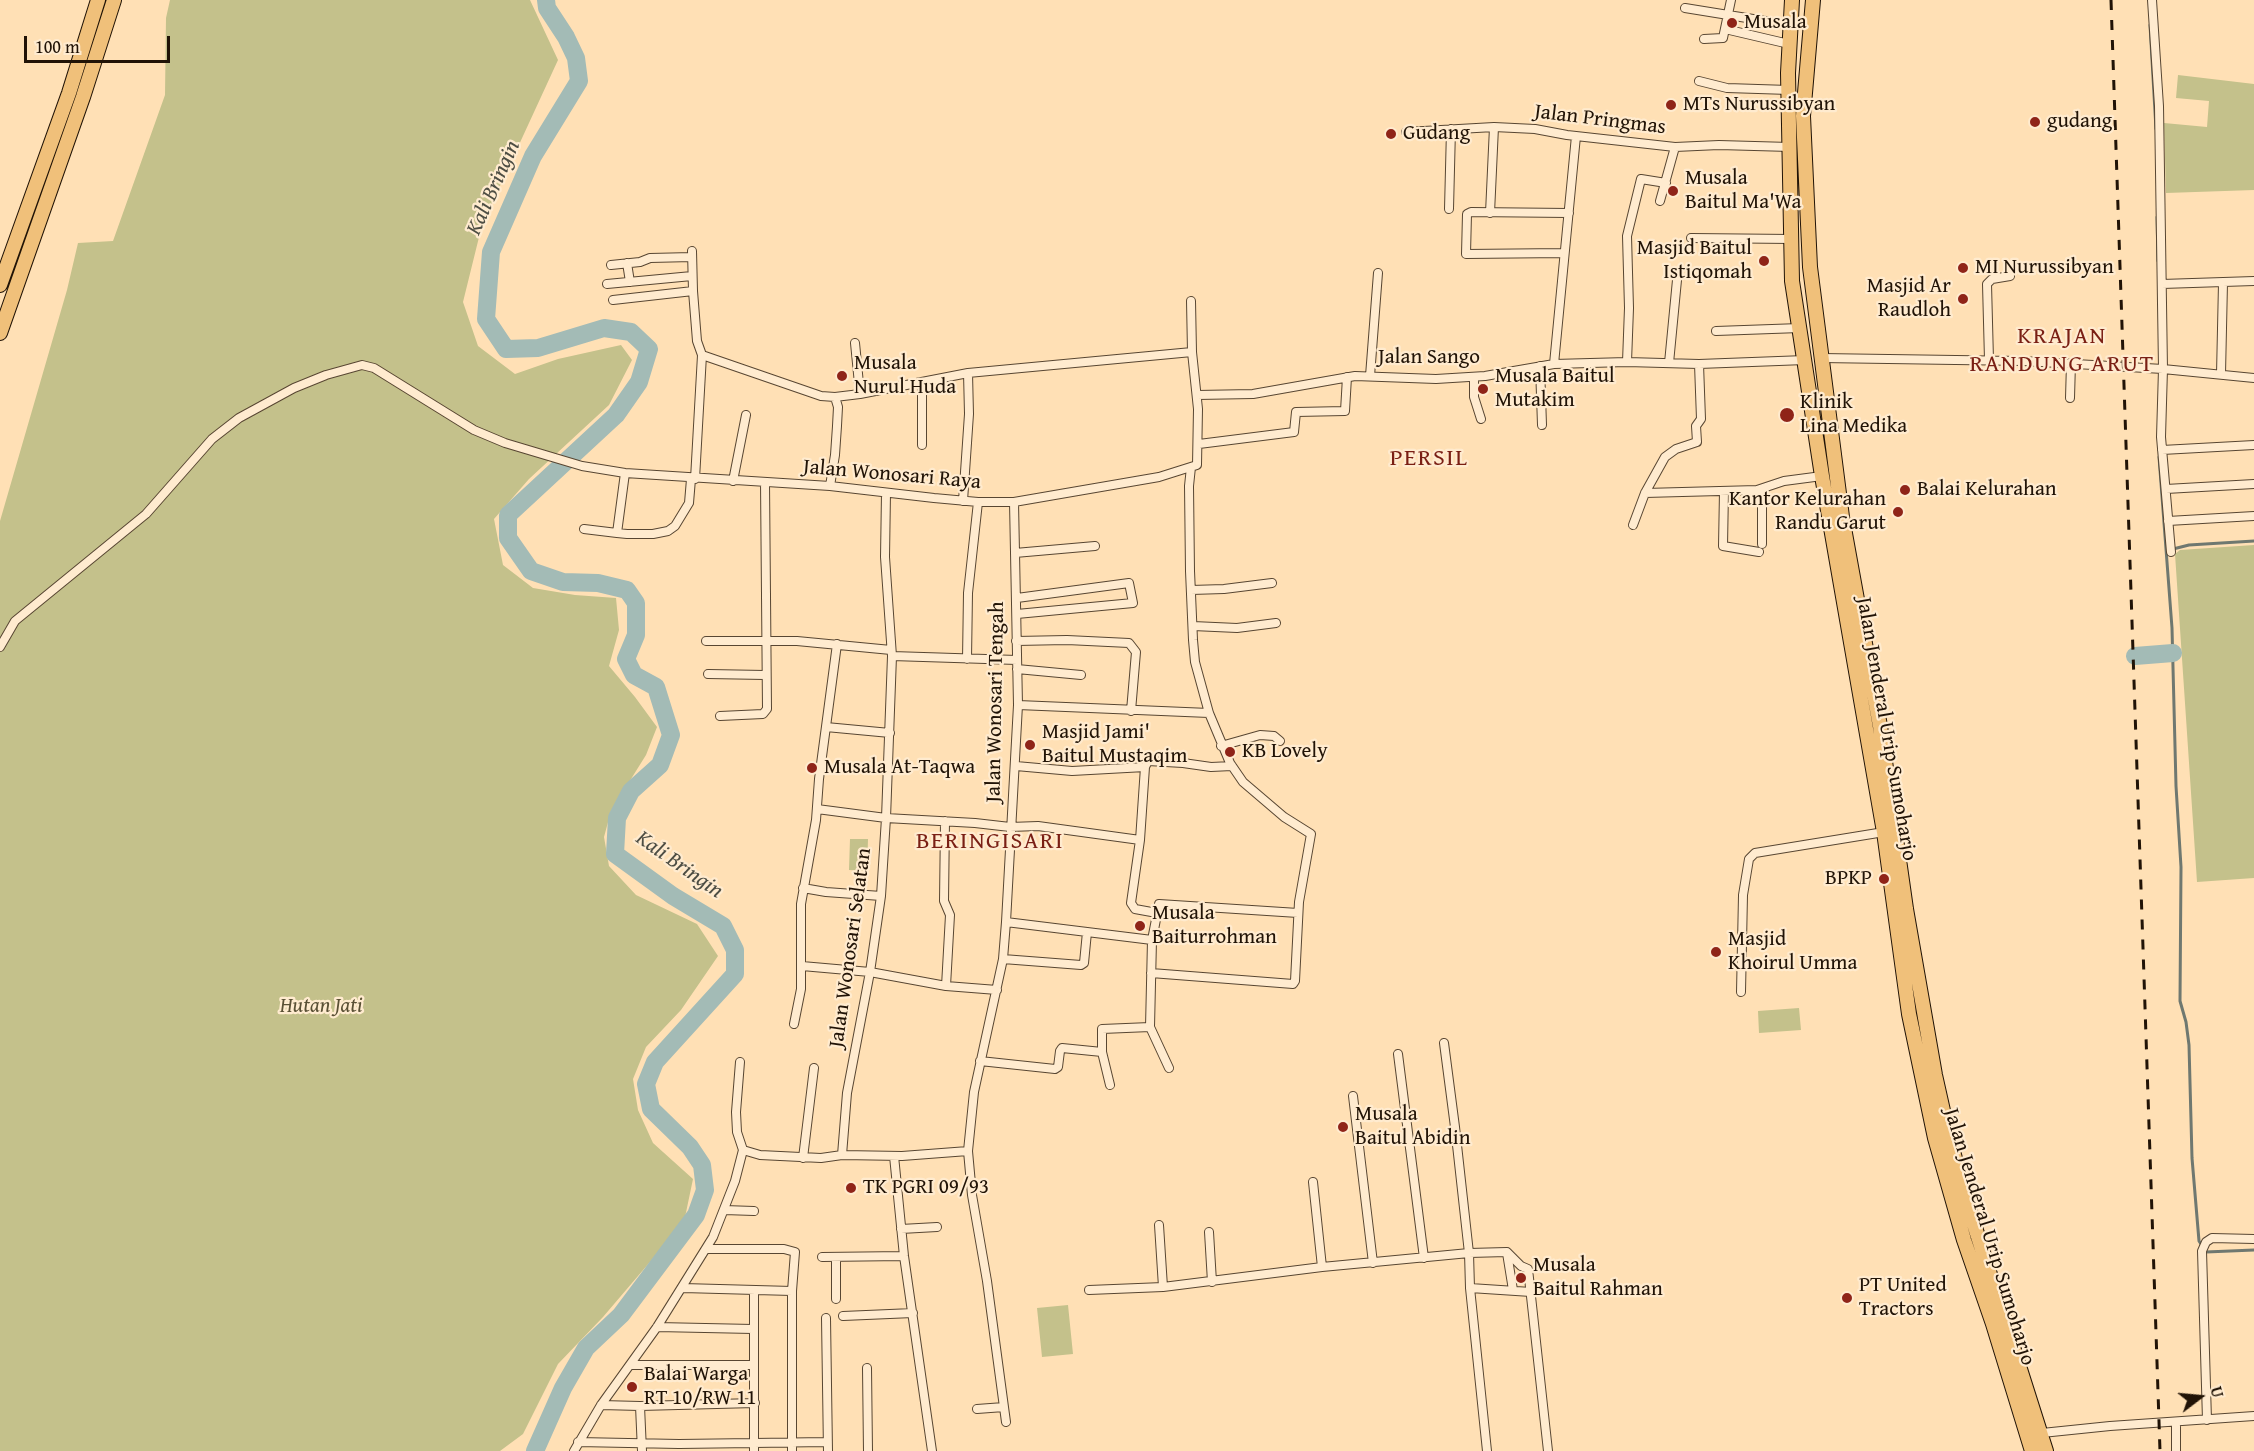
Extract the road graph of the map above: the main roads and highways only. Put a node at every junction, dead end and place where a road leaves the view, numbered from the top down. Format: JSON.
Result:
{"nodes":[{"id":1,"x":98,"y":0,"type":"edge"},
{"id":2,"x":114,"y":0,"type":"edge"},
{"id":3,"x":1792,"y":0,"type":"edge"},
{"id":4,"x":1813,"y":0,"type":"edge"},
{"id":5,"x":0,"y":285,"type":"edge"},
{"id":6,"x":0,"y":333,"type":"edge"},
{"id":7,"x":2032,"y":1451,"type":"edge"},
{"id":8,"x":2046,"y":1451,"type":"edge"}],
"edges":[{"from":1,"to":5,"type":"highway"},
{"from":2,"to":6,"type":"highway"},
{"from":3,"to":7,"type":"highway","name":"Jalan Jenderal Urip Sumoharjo"},
{"from":4,"to":8,"type":"highway","name":"Jalan Jenderal Urip Sumoharjo"}]}
